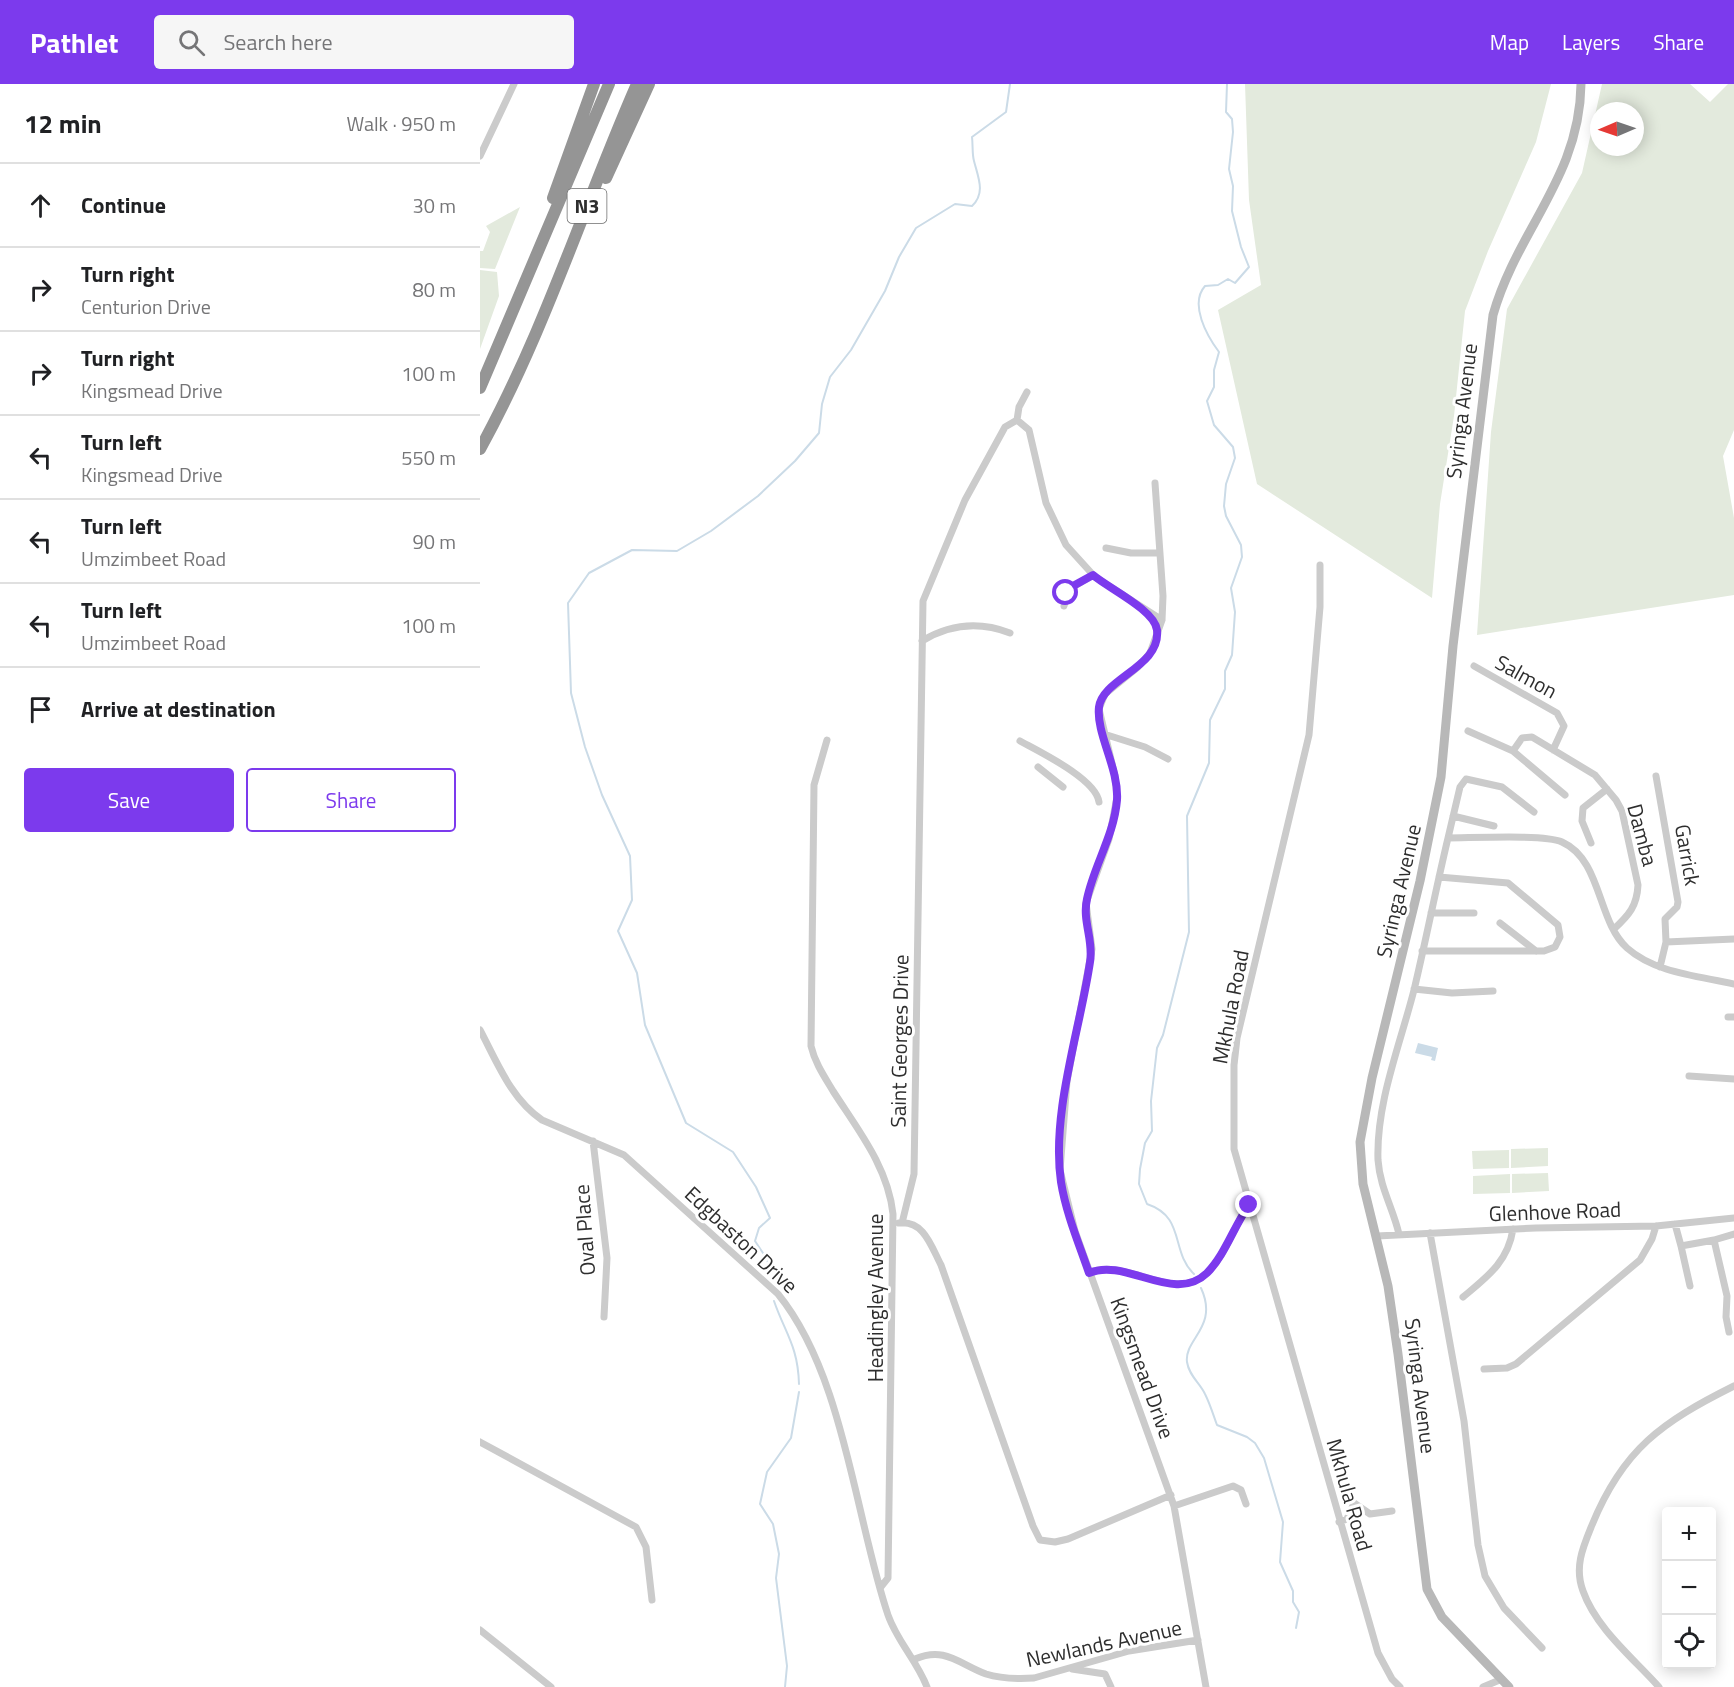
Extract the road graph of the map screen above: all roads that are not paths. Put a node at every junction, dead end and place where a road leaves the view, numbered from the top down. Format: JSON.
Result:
{"nodes":[{"id":1,"x":594,"y":84,"type":"edge"},
{"id":2,"x":609,"y":84,"type":"edge"},
{"id":3,"x":637,"y":84,"type":"edge"},
{"id":4,"x":649,"y":84,"type":"edge"},
{"id":5,"x":1581,"y":84,"type":"edge"},
{"id":6,"x":511,"y":86,"type":"edge"},
{"id":7,"x":480,"y":156,"type":"edge"},
{"id":8,"x":579,"y":226,"type":"junction"},
{"id":9,"x":541,"y":245,"type":"junction"},
{"id":10,"x":480,"y":388,"type":"edge"},
{"id":11,"x":1027,"y":392,"type":"dead end"},
{"id":12,"x":1017,"y":420,"type":"junction"},
{"id":13,"x":480,"y":449,"type":"edge"},
{"id":14,"x":1155,"y":483,"type":"dead end"},
{"id":15,"x":1106,"y":548,"type":"dead end"},
{"id":16,"x":1160,"y":552,"type":"junction"},
{"id":17,"x":1320,"y":565,"type":"dead end"},
{"id":18,"x":1093,"y":575,"type":"junction"},
{"id":19,"x":1163,"y":596,"type":"junction"},
{"id":20,"x":1064,"y":606,"type":"dead end"},
{"id":21,"x":1144,"y":609,"type":"junction"},
{"id":22,"x":1162,"y":620,"type":"junction"},
{"id":23,"x":1010,"y":633,"type":"dead end"},
{"id":24,"x":1157,"y":637,"type":"junction"},
{"id":25,"x":922,"y":641,"type":"junction"},
{"id":26,"x":1474,"y":666,"type":"dead end"},
{"id":27,"x":1468,"y":731,"type":"dead end"},
{"id":28,"x":1104,"y":734,"type":"junction"},
{"id":29,"x":827,"y":740,"type":"dead end"},
{"id":30,"x":1020,"y":741,"type":"dead end"},
{"id":31,"x":1553,"y":750,"type":"junction"},
{"id":32,"x":1513,"y":751,"type":"junction"},
{"id":33,"x":1168,"y":759,"type":"dead end"},
{"id":34,"x":1038,"y":767,"type":"dead end"},
{"id":35,"x":1656,"y":776,"type":"dead end"},
{"id":36,"x":1063,"y":787,"type":"dead end"},
{"id":37,"x":1607,"y":789,"type":"junction"},
{"id":38,"x":1565,"y":795,"type":"dead end"},
{"id":39,"x":1099,"y":802,"type":"dead end"},
{"id":40,"x":1534,"y":812,"type":"dead end"},
{"id":41,"x":1453,"y":816,"type":"junction"},
{"id":42,"x":1494,"y":826,"type":"dead end"},
{"id":43,"x":1448,"y":838,"type":"junction"},
{"id":44,"x":1590,"y":843,"type":"dead end"},
{"id":45,"x":1439,"y":877,"type":"junction"},
{"id":46,"x":1474,"y":913,"type":"dead end"},
{"id":47,"x":1431,"y":914,"type":"junction"},
{"id":48,"x":1500,"y":923,"type":"dead end"},
{"id":49,"x":1614,"y":929,"type":"junction"},
{"id":50,"x":1734,"y":939,"type":"edge"},
{"id":51,"x":1666,"y":942,"type":"junction"},
{"id":52,"x":1422,"y":951,"type":"junction"},
{"id":53,"x":1536,"y":951,"type":"junction"},
{"id":54,"x":1660,"y":967,"type":"junction"},
{"id":55,"x":1734,"y":984,"type":"edge"},
{"id":56,"x":1414,"y":989,"type":"junction"},
{"id":57,"x":1493,"y":991,"type":"dead end"},
{"id":58,"x":480,"y":1030,"type":"edge"},
{"id":59,"x":1689,"y":1076,"type":"dead end"},
{"id":60,"x":1734,"y":1079,"type":"edge"},
{"id":61,"x":593,"y":1140,"type":"junction"},
{"id":62,"x":1249,"y":1205,"type":"junction"},
{"id":63,"x":1734,"y":1218,"type":"edge"},
{"id":64,"x":902,"y":1223,"type":"junction"},
{"id":65,"x":893,"y":1224,"type":"junction"},
{"id":66,"x":1675,"y":1224,"type":"junction"},
{"id":67,"x":1656,"y":1226,"type":"junction"},
{"id":68,"x":1514,"y":1229,"type":"junction"},
{"id":69,"x":1430,"y":1233,"type":"junction"},
{"id":70,"x":1399,"y":1234,"type":"junction"},
{"id":71,"x":1734,"y":1234,"type":"edge"},
{"id":72,"x":1377,"y":1236,"type":"junction"},
{"id":73,"x":1714,"y":1240,"type":"junction"},
{"id":74,"x":1681,"y":1246,"type":"junction"},
{"id":75,"x":1089,"y":1273,"type":"junction"},
{"id":76,"x":1689,"y":1286,"type":"dead end"},
{"id":77,"x":1462,"y":1297,"type":"dead end"},
{"id":78,"x":604,"y":1317,"type":"dead end"},
{"id":79,"x":1729,"y":1332,"type":"dead end"},
{"id":80,"x":1484,"y":1369,"type":"dead end"},
{"id":81,"x":1734,"y":1386,"type":"edge"},
{"id":82,"x":480,"y":1442,"type":"edge"},
{"id":83,"x":1171,"y":1495,"type":"junction"},
{"id":84,"x":1246,"y":1504,"type":"dead end"},
{"id":85,"x":1174,"y":1506,"type":"junction"},
{"id":86,"x":1392,"y":1510,"type":"dead end"},
{"id":87,"x":1339,"y":1522,"type":"junction"},
{"id":88,"x":880,"y":1587,"type":"junction"},
{"id":89,"x":652,"y":1600,"type":"dead end"},
{"id":90,"x":480,"y":1630,"type":"edge"},
{"id":91,"x":1198,"y":1640,"type":"junction"},
{"id":92,"x":1542,"y":1648,"type":"dead end"},
{"id":93,"x":915,"y":1659,"type":"junction"},
{"id":94,"x":1067,"y":1668,"type":"junction"},
{"id":95,"x":1502,"y":1680,"type":"junction"},
{"id":96,"x":551,"y":1687,"type":"edge"},
{"id":97,"x":927,"y":1687,"type":"edge"},
{"id":98,"x":1111,"y":1687,"type":"edge"},
{"id":99,"x":1206,"y":1687,"type":"edge"},
{"id":100,"x":1400,"y":1687,"type":"edge"},
{"id":101,"x":1483,"y":1687,"type":"edge"},
{"id":102,"x":1509,"y":1687,"type":"edge"},
{"id":103,"x":1659,"y":1687,"type":"edge"}],
"edges":[{"from":1,"to":9,"type":"highway"},
{"from":2,"to":9,"type":"highway","number":"N3"},
{"from":3,"to":8,"type":"highway","number":"N3"},
{"from":4,"to":8,"type":"highway"},
{"from":5,"to":72,"type":"street","name":"Syringa Avenue"},
{"from":6,"to":7,"type":"street"},
{"from":8,"to":13,"type":"highway","number":"N3"},
{"from":9,"to":10,"type":"highway","number":"N3"},
{"from":11,"to":12,"type":"street","name":"Saint Georges Drive"},
{"from":12,"to":18,"type":"street"},
{"from":12,"to":25,"type":"street","name":"Saint Georges Drive"},
{"from":14,"to":16,"type":"street","name":"Kingsmead Drive"},
{"from":15,"to":16,"type":"street"},
{"from":16,"to":19,"type":"street","name":"Kingsmead Drive"},
{"from":17,"to":62,"type":"street","name":"Mkhula Road"},
{"from":18,"to":20,"type":"street"},
{"from":18,"to":21,"type":"street"},
{"from":19,"to":21,"type":"street"},
{"from":19,"to":22,"type":"street","name":"Kingsmead Drive"},
{"from":21,"to":22,"type":"street"},
{"from":21,"to":24,"type":"street"},
{"from":22,"to":24,"type":"street","name":"Kingsmead Drive"},
{"from":23,"to":25,"type":"street"},
{"from":24,"to":28,"type":"street","name":"Kingsmead Drive"},
{"from":25,"to":64,"type":"street","name":"Saint Georges Drive"},
{"from":26,"to":31,"type":"street","name":"Salmon"},
{"from":27,"to":32,"type":"street"},
{"from":28,"to":33,"type":"street"},
{"from":28,"to":75,"type":"street","name":"Kingsmead Drive"},
{"from":29,"to":65,"type":"street","name":"Headingley Avenue"},
{"from":30,"to":39,"type":"street"},
{"from":31,"to":32,"type":"street","name":"Damba"},
{"from":31,"to":37,"type":"street","name":"Damba"},
{"from":32,"to":38,"type":"street"},
{"from":34,"to":36,"type":"street"},
{"from":35,"to":51,"type":"street","name":"Garrick"},
{"from":37,"to":44,"type":"street"},
{"from":37,"to":49,"type":"street","name":"Damba"},
{"from":40,"to":41,"type":"street"},
{"from":41,"to":42,"type":"street"},
{"from":41,"to":43,"type":"street"},
{"from":43,"to":45,"type":"street"},
{"from":43,"to":49,"type":"street"},
{"from":45,"to":47,"type":"street"},
{"from":45,"to":53,"type":"street"},
{"from":46,"to":47,"type":"street"},
{"from":47,"to":52,"type":"street"},
{"from":48,"to":53,"type":"street"},
{"from":49,"to":54,"type":"street"},
{"from":50,"to":51,"type":"street"},
{"from":51,"to":54,"type":"street","name":"Garrick"},
{"from":52,"to":53,"type":"street"},
{"from":52,"to":56,"type":"street"},
{"from":54,"to":55,"type":"street"},
{"from":56,"to":57,"type":"street"},
{"from":56,"to":70,"type":"street"},
{"from":58,"to":61,"type":"street","name":"Edgbaston Drive"},
{"from":59,"to":60,"type":"street"},
{"from":61,"to":78,"type":"street","name":"Oval Place"},
{"from":61,"to":88,"type":"street","name":"Edgbaston Drive"},
{"from":62,"to":75,"type":"street"},
{"from":62,"to":87,"type":"street","name":"Mkhula Road"},
{"from":63,"to":66,"type":"street","name":"Glenhove Road"},
{"from":64,"to":65,"type":"street"},
{"from":64,"to":83,"type":"street"},
{"from":65,"to":88,"type":"street","name":"Headingley Avenue"},
{"from":66,"to":67,"type":"street","name":"Glenhove Road"},
{"from":66,"to":74,"type":"street"},
{"from":67,"to":68,"type":"street","name":"Glenhove Road"},
{"from":67,"to":80,"type":"street"},
{"from":68,"to":69,"type":"street","name":"Glenhove Road"},
{"from":68,"to":77,"type":"street"},
{"from":69,"to":70,"type":"street","name":"Glenhove Road"},
{"from":69,"to":92,"type":"street"},
{"from":70,"to":72,"type":"street","name":"Glenhove Road"},
{"from":71,"to":73,"type":"street"},
{"from":72,"to":95,"type":"street","name":"Syringa Avenue"},
{"from":73,"to":74,"type":"street"},
{"from":73,"to":79,"type":"street"},
{"from":74,"to":76,"type":"street"},
{"from":75,"to":83,"type":"street","name":"Kingsmead Drive"},
{"from":81,"to":103,"type":"street"},
{"from":82,"to":89,"type":"street"},
{"from":83,"to":85,"type":"street","name":"Kingsmead Drive"},
{"from":84,"to":85,"type":"street"},
{"from":85,"to":91,"type":"street","name":"Kingsmead Drive"},
{"from":86,"to":87,"type":"street"},
{"from":87,"to":100,"type":"street","name":"Mkhula Road"},
{"from":88,"to":93,"type":"street","name":"Edgbaston Drive"},
{"from":90,"to":96,"type":"street"},
{"from":91,"to":94,"type":"street","name":"Newlands Avenue"},
{"from":91,"to":99,"type":"street","name":"Kingsmead Drive"},
{"from":93,"to":94,"type":"street","name":"Newlands Avenue"},
{"from":93,"to":97,"type":"street","name":"Edgbaston Drive"},
{"from":94,"to":98,"type":"street"},
{"from":95,"to":101,"type":"street"},
{"from":95,"to":102,"type":"street","name":"Syringa Avenue"}]}
